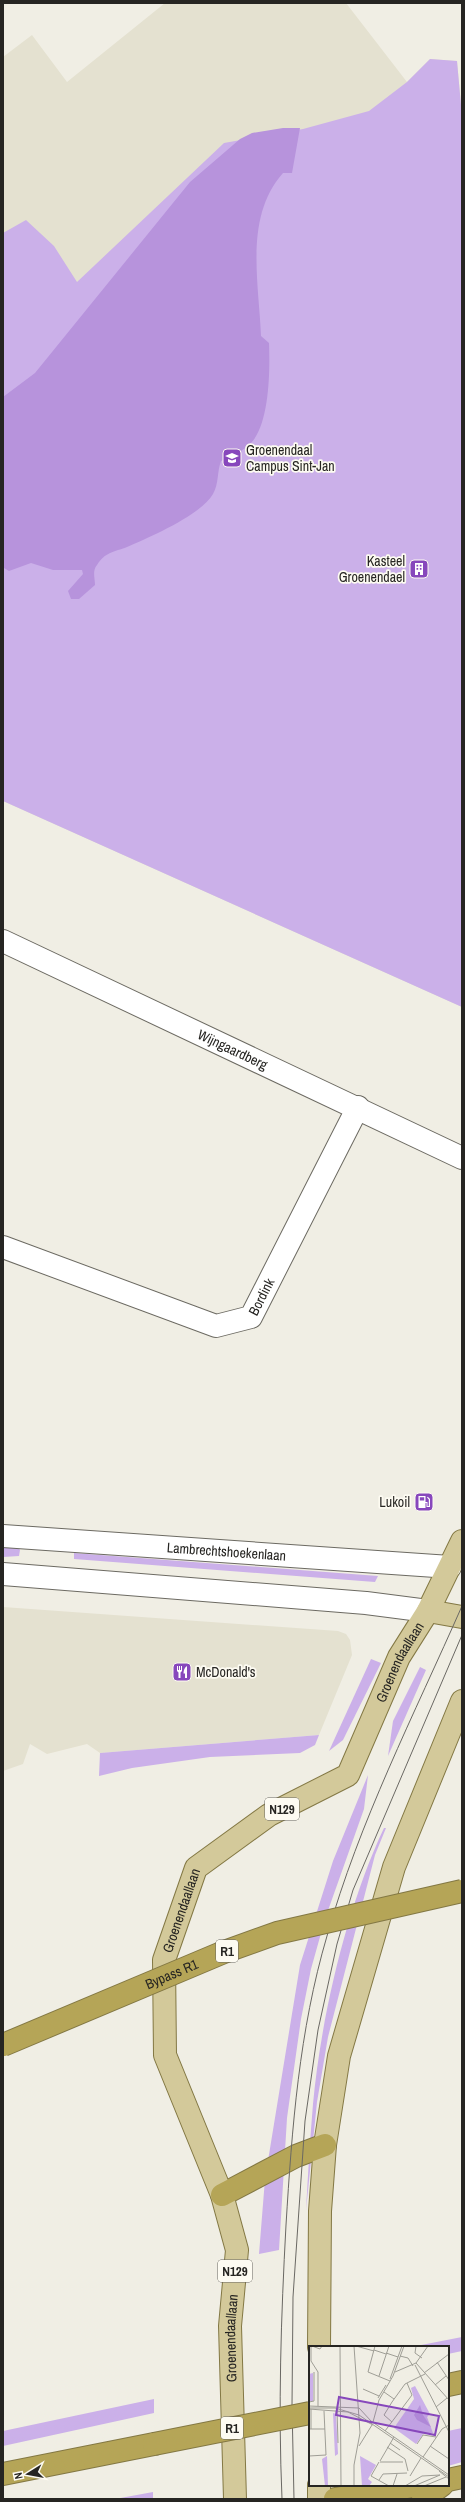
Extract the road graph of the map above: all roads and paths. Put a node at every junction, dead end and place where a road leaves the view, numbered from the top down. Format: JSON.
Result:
{"nodes":[{"id":1,"x":3,"y":941,"type":"edge"},
{"id":2,"x":358,"y":1107,"type":"junction"},
{"id":3,"x":462,"y":1158,"type":"edge"},
{"id":4,"x":3,"y":1247,"type":"edge"},
{"id":5,"x":3,"y":1536,"type":"edge"},
{"id":6,"x":462,"y":1541,"type":"edge"},
{"id":7,"x":456,"y":1567,"type":"edge"},
{"id":8,"x":3,"y":1574,"type":"edge"},
{"id":9,"x":428,"y":1611,"type":"junction"},
{"id":10,"x":462,"y":1617,"type":"edge"},
{"id":11,"x":462,"y":1701,"type":"edge"},
{"id":12,"x":462,"y":1891,"type":"edge"},
{"id":13,"x":3,"y":2045,"type":"edge"},
{"id":14,"x":325,"y":2145,"type":"junction"},
{"id":15,"x":222,"y":2195,"type":"junction"},
{"id":16,"x":319,"y":2346,"type":"edge"},
{"id":17,"x":462,"y":2382,"type":"edge"},
{"id":18,"x":449,"y":2385,"type":"edge"},
{"id":19,"x":309,"y":2413,"type":"edge"},
{"id":20,"x":3,"y":2474,"type":"edge"},
{"id":21,"x":318,"y":2486,"type":"edge"},
{"id":22,"x":413,"y":2486,"type":"edge"},
{"id":23,"x":442,"y":2486,"type":"edge"},
{"id":24,"x":235,"y":2499,"type":"edge"},
{"id":25,"x":319,"y":2499,"type":"edge"},
{"id":26,"x":335,"y":2499,"type":"edge"},
{"id":27,"x":423,"y":2499,"type":"edge"}],
"edges":[{"from":1,"to":2,"type":"street","name":"Wijngaardberg"},
{"from":2,"to":3,"type":"street","name":"Wijngaardberg"},
{"from":2,"to":4,"type":"street","name":"Bordink"},
{"from":5,"to":7,"type":"street","name":"Lambrechtshoekenlaan"},
{"from":6,"to":7,"type":"main road","name":"Groenendaallaan","number":"N129"},
{"from":7,"to":9,"type":"main road","name":"Groenendaallaan","number":"N129"},
{"from":8,"to":9,"type":"street"},
{"from":9,"to":10,"type":"main road"},
{"from":9,"to":15,"type":"main road","name":"Groenendaallaan","number":"N129"},
{"from":11,"to":14,"type":"main road"},
{"from":12,"to":13,"type":"highway","name":"Bypass R1","number":"R1","bridge":true},
{"from":14,"to":15,"type":"highway"},
{"from":14,"to":16,"type":"main road"},
{"from":15,"to":24,"type":"main road","name":"Groenendaallaan","number":"N129"},
{"from":17,"to":18,"type":"highway"},
{"from":19,"to":20,"type":"highway","number":"R1","bridge":true},
{"from":21,"to":25,"type":"main road"},
{"from":22,"to":26,"type":"highway"},
{"from":23,"to":27,"type":"highway"}]}
